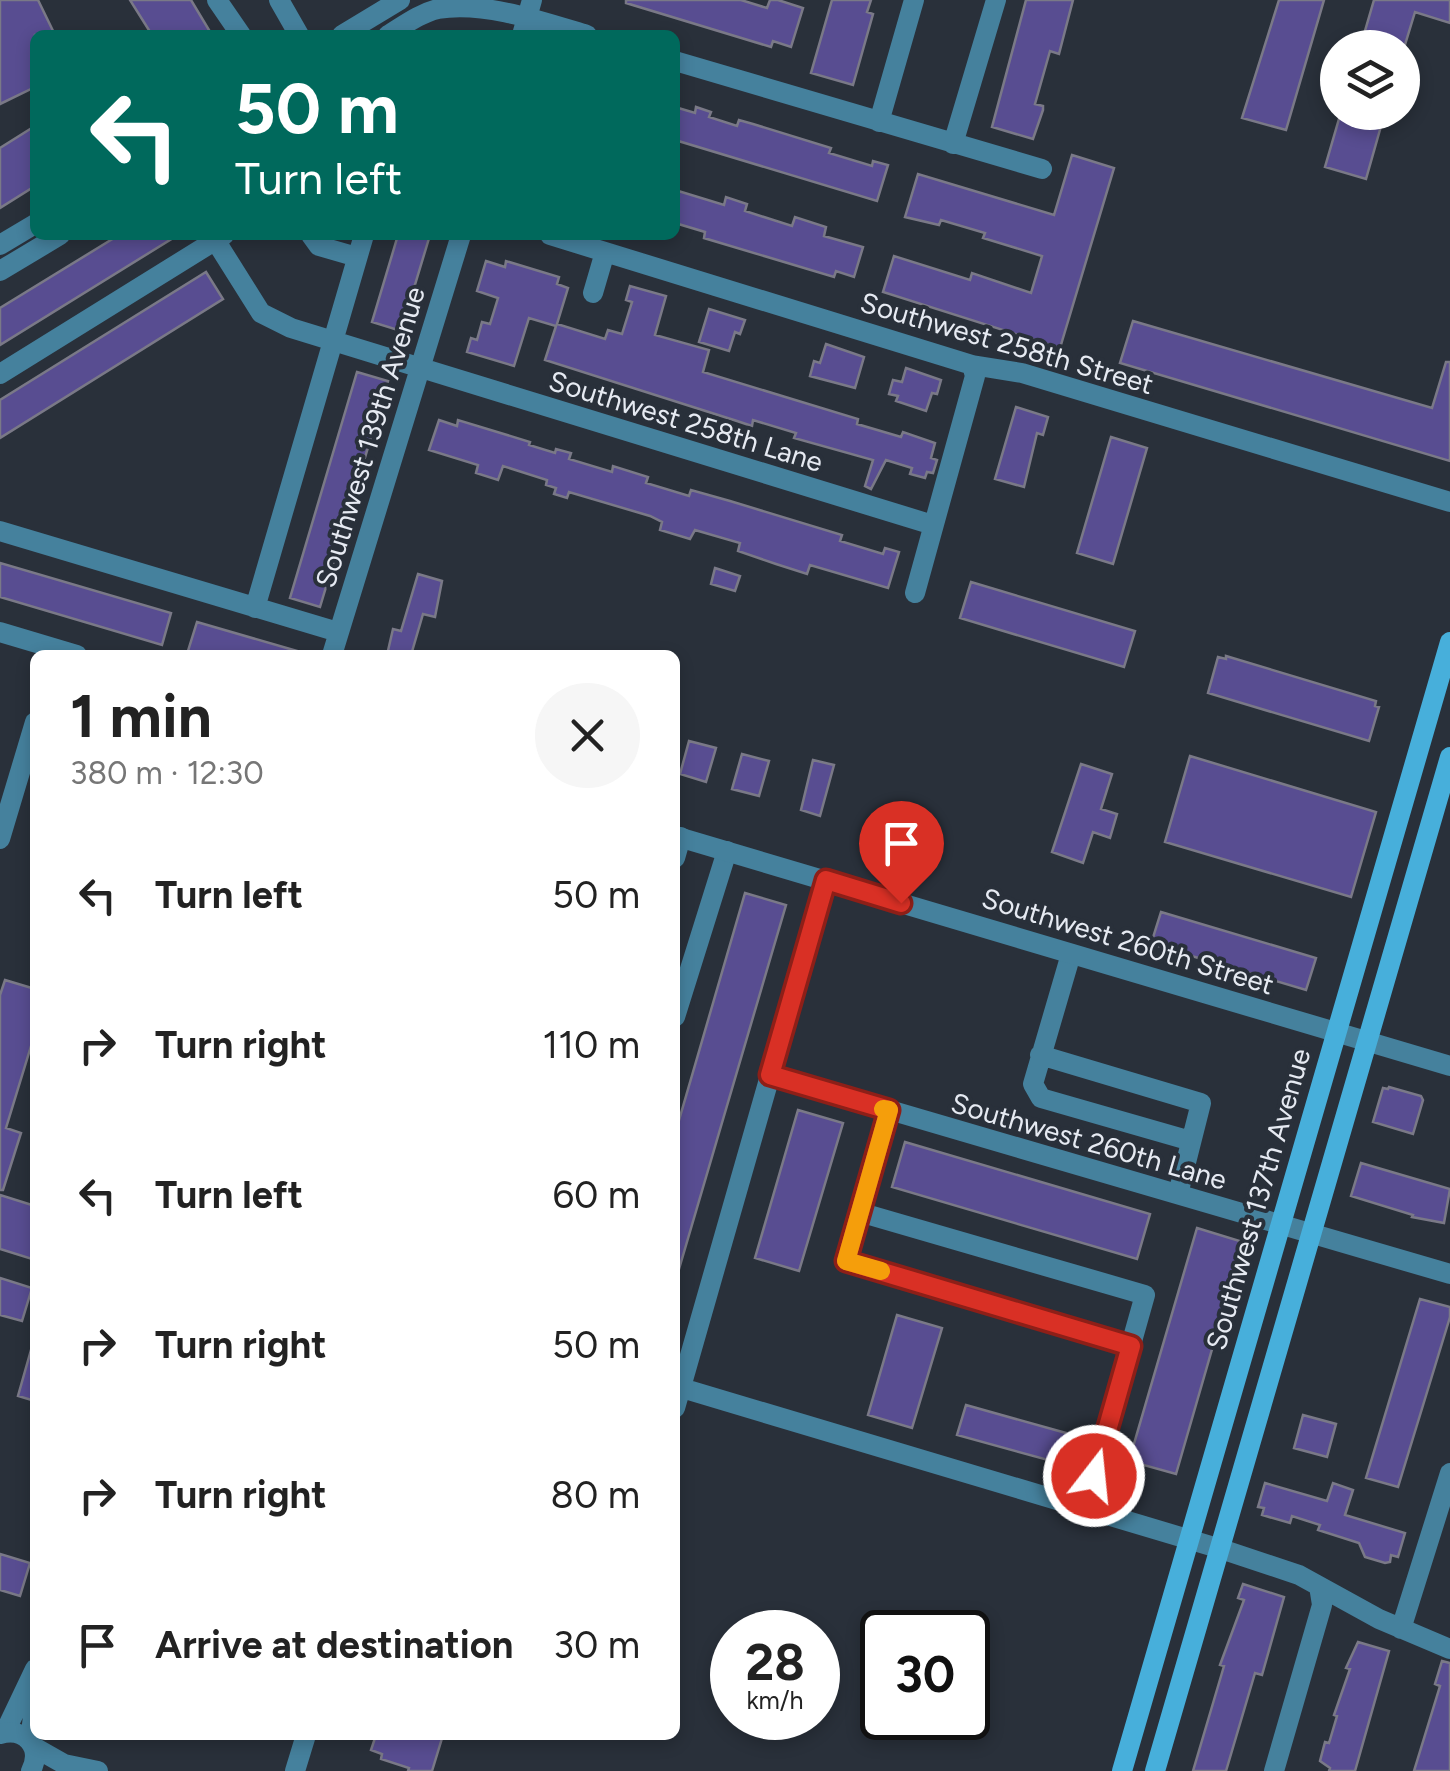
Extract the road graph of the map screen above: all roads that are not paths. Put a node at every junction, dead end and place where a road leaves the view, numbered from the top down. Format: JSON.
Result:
{"nodes":[{"id":1,"x":217,"y":0,"type":"edge"},
{"id":2,"x":279,"y":0,"type":"edge"},
{"id":3,"x":400,"y":0,"type":"edge"},
{"id":4,"x":914,"y":0,"type":"edge"},
{"id":5,"x":996,"y":0,"type":"edge"},
{"id":6,"x":526,"y":11,"type":"edge"},
{"id":7,"x":238,"y":30,"type":"edge"},
{"id":8,"x":296,"y":30,"type":"edge"},
{"id":9,"x":350,"y":30,"type":"edge"},
{"id":10,"x":398,"y":30,"type":"edge"},
{"id":11,"x":574,"y":30,"type":"edge"},
{"id":12,"x":680,"y":62,"type":"edge"},
{"id":13,"x":879,"y":122,"type":"junction"},
{"id":14,"x":953,"y":144,"type":"junction"},
{"id":15,"x":1042,"y":169,"type":"dead end"},
{"id":16,"x":30,"y":227,"type":"edge"},
{"id":17,"x":52,"y":240,"type":"edge"},
{"id":18,"x":212,"y":240,"type":"edge"},
{"id":19,"x":219,"y":240,"type":"edge"},
{"id":20,"x":316,"y":240,"type":"edge"},
{"id":21,"x":362,"y":240,"type":"edge"},
{"id":22,"x":460,"y":240,"type":"edge"},
{"id":23,"x":566,"y":240,"type":"edge"},
{"id":24,"x":0,"y":245,"type":"edge"},
{"id":25,"x":605,"y":252,"type":"junction"},
{"id":26,"x":357,"y":258,"type":"junction"},
{"id":27,"x":0,"y":271,"type":"edge"},
{"id":28,"x":594,"y":293,"type":"dead end"},
{"id":29,"x":334,"y":341,"type":"junction"},
{"id":30,"x":972,"y":366,"type":"junction"},
{"id":31,"x":422,"y":369,"type":"junction"},
{"id":32,"x":0,"y":374,"type":"edge"},
{"id":33,"x":1450,"y":502,"type":"edge"},
{"id":34,"x":933,"y":526,"type":"junction"},
{"id":35,"x":0,"y":531,"type":"edge"},
{"id":36,"x":915,"y":594,"type":"dead end"},
{"id":37,"x":254,"y":608,"type":"junction"},
{"id":38,"x":0,"y":632,"type":"edge"},
{"id":39,"x":338,"y":632,"type":"junction"},
{"id":40,"x":1450,"y":642,"type":"edge"},
{"id":41,"x":54,"y":650,"type":"edge"},
{"id":42,"x":333,"y":650,"type":"edge"},
{"id":43,"x":30,"y":739,"type":"edge"},
{"id":44,"x":1450,"y":757,"type":"edge"},
{"id":45,"x":0,"y":839,"type":"edge"},
{"id":46,"x":680,"y":844,"type":"edge"},
{"id":47,"x":727,"y":851,"type":"junction"},
{"id":48,"x":826,"y":880,"type":"junction"},
{"id":49,"x":1071,"y":954,"type":"junction"},
{"id":50,"x":680,"y":1001,"type":"edge"},
{"id":51,"x":1336,"y":1032,"type":"junction"},
{"id":52,"x":1366,"y":1041,"type":"junction"},
{"id":53,"x":1040,"y":1055,"type":"junction"},
{"id":54,"x":1450,"y":1066,"type":"edge"},
{"id":55,"x":770,"y":1075,"type":"junction"},
{"id":56,"x":889,"y":1110,"type":"junction"},
{"id":57,"x":1191,"y":1141,"type":"junction"},
{"id":58,"x":1178,"y":1194,"type":"junction"},
{"id":59,"x":859,"y":1212,"type":"junction"},
{"id":60,"x":1279,"y":1226,"type":"junction"},
{"id":61,"x":1312,"y":1235,"type":"junction"},
{"id":62,"x":1450,"y":1274,"type":"edge"},
{"id":63,"x":1131,"y":1346,"type":"junction"},
{"id":64,"x":680,"y":1384,"type":"edge"},
{"id":65,"x":680,"y":1395,"type":"edge"},
{"id":66,"x":1450,"y":1473,"type":"edge"},
{"id":67,"x":1085,"y":1508,"type":"junction"},
{"id":68,"x":1188,"y":1539,"type":"junction"},
{"id":69,"x":1220,"y":1549,"type":"junction"},
{"id":70,"x":1319,"y":1586,"type":"junction"},
{"id":71,"x":1402,"y":1629,"type":"junction"},
{"id":72,"x":1450,"y":1649,"type":"edge"},
{"id":73,"x":30,"y":1679,"type":"edge"},
{"id":74,"x":2,"y":1733,"type":"edge"},
{"id":75,"x":32,"y":1740,"type":"edge"},
{"id":76,"x":304,"y":1740,"type":"edge"},
{"id":77,"x":32,"y":1744,"type":"junction"},
{"id":78,"x":31,"y":1771,"type":"edge"},
{"id":79,"x":98,"y":1771,"type":"edge"},
{"id":80,"x":295,"y":1771,"type":"edge"},
{"id":81,"x":1122,"y":1771,"type":"edge"},
{"id":82,"x":1155,"y":1771,"type":"edge"},
{"id":83,"x":1274,"y":1771,"type":"edge"}],
"edges":[{"from":1,"to":7,"type":"street"},
{"from":2,"to":8,"type":"street"},
{"from":3,"to":9,"type":"street"},
{"from":4,"to":13,"type":"street"},
{"from":5,"to":14,"type":"street"},
{"from":6,"to":10,"type":"street"},
{"from":6,"to":11,"type":"street"},
{"from":12,"to":13,"type":"street"},
{"from":13,"to":14,"type":"street"},
{"from":14,"to":15,"type":"street"},
{"from":16,"to":24,"type":"street"},
{"from":17,"to":27,"type":"street"},
{"from":18,"to":32,"type":"street"},
{"from":19,"to":29,"type":"street","name":"Southwest 258th Lane"},
{"from":20,"to":26,"type":"street"},
{"from":21,"to":26,"type":"street"},
{"from":22,"to":31,"type":"street","name":"Southwest 139th Avenue"},
{"from":23,"to":25,"type":"street","name":"Southwest 258th Street"},
{"from":25,"to":28,"type":"street"},
{"from":25,"to":30,"type":"street","name":"Southwest 258th Street"},
{"from":26,"to":29,"type":"street"},
{"from":29,"to":31,"type":"street","name":"Southwest 258th Lane"},
{"from":29,"to":37,"type":"street"},
{"from":30,"to":33,"type":"street","name":"Southwest 258th Street"},
{"from":30,"to":34,"type":"street"},
{"from":31,"to":34,"type":"street","name":"Southwest 258th Lane"},
{"from":31,"to":39,"type":"street","name":"Southwest 139th Avenue"},
{"from":34,"to":36,"type":"street"},
{"from":35,"to":37,"type":"street"},
{"from":37,"to":39,"type":"street"},
{"from":38,"to":41,"type":"street"},
{"from":39,"to":42,"type":"street","name":"Southwest 139th Avenue"},
{"from":40,"to":51,"type":"main road","name":"Southwest 137th Avenue"},
{"from":43,"to":45,"type":"street"},
{"from":44,"to":52,"type":"main road"},
{"from":46,"to":47,"type":"street","name":"Southwest 260th Street"},
{"from":47,"to":48,"type":"street","name":"Southwest 260th Street"},
{"from":47,"to":50,"type":"street"},
{"from":48,"to":49,"type":"street","name":"Southwest 260th Street"},
{"from":48,"to":55,"type":"street"},
{"from":49,"to":51,"type":"street","name":"Southwest 260th Street"},
{"from":49,"to":53,"type":"street"},
{"from":51,"to":52,"type":"street","name":"Southwest 260th Street"},
{"from":51,"to":60,"type":"main road","name":"Southwest 137th Avenue"},
{"from":52,"to":54,"type":"street","name":"Southwest 260th Street"},
{"from":52,"to":61,"type":"main road"},
{"from":53,"to":57,"type":"street"},
{"from":53,"to":57,"type":"street"},
{"from":55,"to":56,"type":"street","name":"Southwest 260th Lane"},
{"from":55,"to":64,"type":"street"},
{"from":56,"to":58,"type":"street","name":"Southwest 260th Lane"},
{"from":56,"to":59,"type":"street"},
{"from":57,"to":58,"type":"street"},
{"from":58,"to":60,"type":"street","name":"Southwest 260th Lane"},
{"from":59,"to":63,"type":"street"},
{"from":59,"to":63,"type":"street"},
{"from":60,"to":61,"type":"street","name":"Southwest 260th Lane"},
{"from":60,"to":68,"type":"main road","name":"Southwest 137th Avenue"},
{"from":61,"to":62,"type":"street","name":"Southwest 260th Lane"},
{"from":61,"to":69,"type":"main road"},
{"from":63,"to":67,"type":"street"},
{"from":65,"to":67,"type":"street"},
{"from":66,"to":71,"type":"street"},
{"from":67,"to":68,"type":"street"},
{"from":68,"to":69,"type":"street"},
{"from":68,"to":81,"type":"main road","name":"Southwest 137th Avenue"},
{"from":69,"to":70,"type":"street"},
{"from":69,"to":82,"type":"main road"},
{"from":70,"to":71,"type":"street"},
{"from":70,"to":83,"type":"street"},
{"from":71,"to":72,"type":"street"},
{"from":73,"to":74,"type":"street"},
{"from":74,"to":77,"type":"street"},
{"from":75,"to":77,"type":"street"},
{"from":76,"to":80,"type":"street"},
{"from":77,"to":78,"type":"street"},
{"from":77,"to":79,"type":"street"}]}
